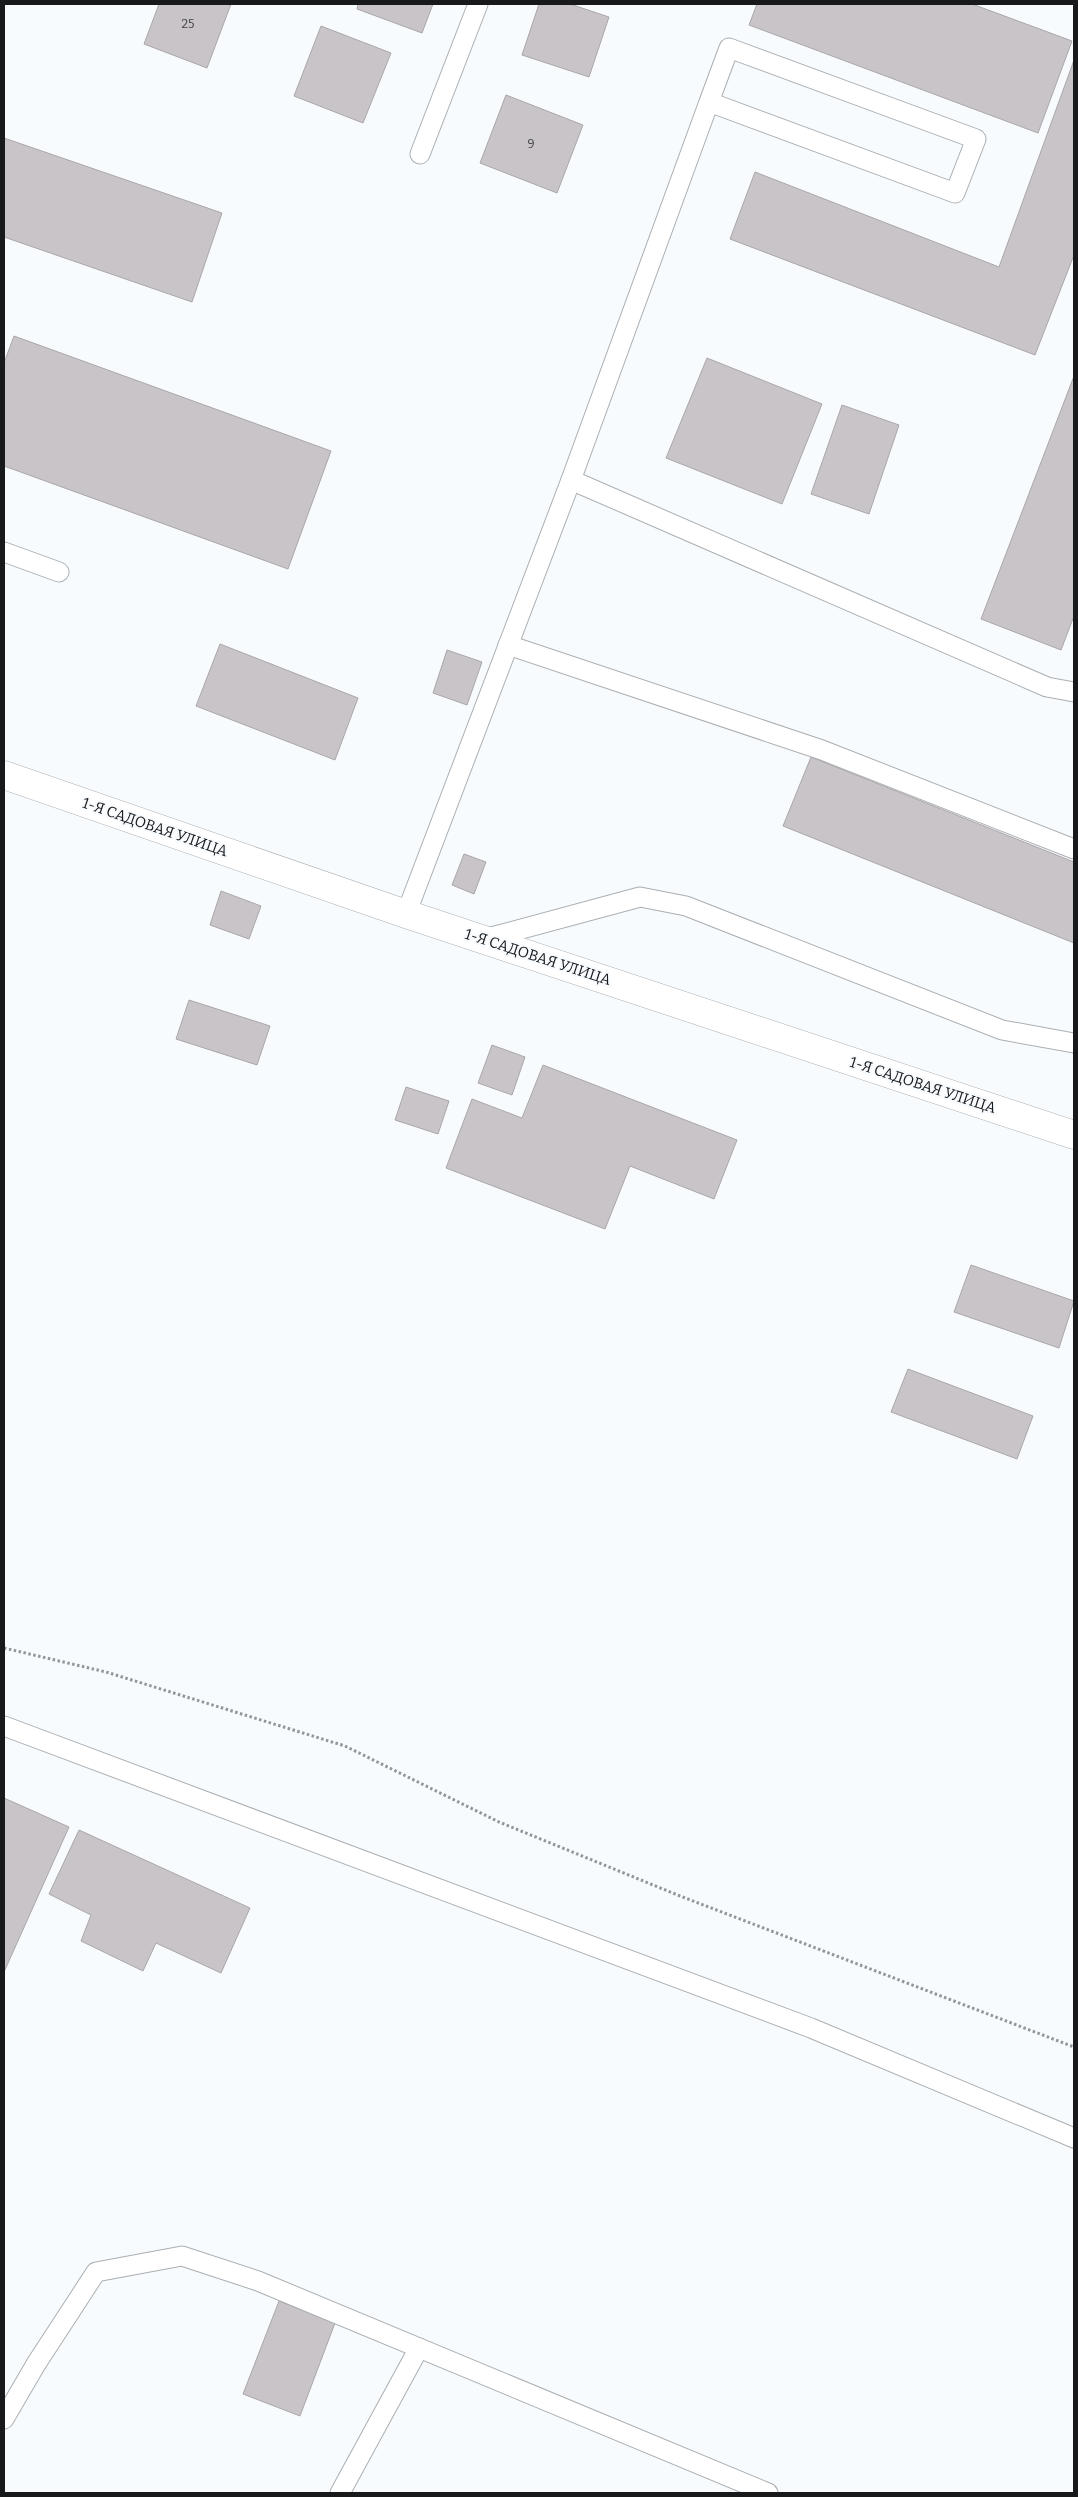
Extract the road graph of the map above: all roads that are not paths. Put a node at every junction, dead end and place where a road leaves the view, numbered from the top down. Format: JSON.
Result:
{"nodes":[{"id":1,"x":478,"y":4,"type":"edge"},
{"id":2,"x":709,"y":102,"type":"junction"},
{"id":3,"x":420,"y":154,"type":"dead end"},
{"id":4,"x":571,"y":480,"type":"junction"},
{"id":5,"x":4,"y":552,"type":"edge"},
{"id":6,"x":59,"y":572,"type":"dead end"},
{"id":7,"x":508,"y":645,"type":"junction"},
{"id":8,"x":1074,"y":692,"type":"edge"},
{"id":9,"x":4,"y":775,"type":"edge"},
{"id":10,"x":1074,"y":849,"type":"edge"},
{"id":11,"x":406,"y":914,"type":"junction"},
{"id":12,"x":484,"y":939,"type":"junction"},
{"id":13,"x":1074,"y":1043,"type":"edge"},
{"id":14,"x":1074,"y":1135,"type":"edge"},
{"id":15,"x":4,"y":1726,"type":"edge"},
{"id":16,"x":1074,"y":2138,"type":"edge"},
{"id":17,"x":419,"y":2348,"type":"junction"},
{"id":18,"x":4,"y":2420,"type":"edge"},
{"id":19,"x":340,"y":2493,"type":"edge"},
{"id":20,"x":768,"y":2493,"type":"edge"}],
"edges":[{"from":1,"to":3,"type":"lane"},
{"from":2,"to":2,"type":"lane"},
{"from":2,"to":4,"type":"lane"},
{"from":4,"to":7,"type":"lane"},
{"from":4,"to":8,"type":"lane"},
{"from":5,"to":6,"type":"lane"},
{"from":7,"to":10,"type":"lane"},
{"from":7,"to":11,"type":"lane"},
{"from":9,"to":11,"type":"street","name":"1-Я САДОВАЯ УЛИЦА"},
{"from":11,"to":12,"type":"street","name":"1-Я САДОВАЯ УЛИЦА"},
{"from":12,"to":13,"type":"lane"},
{"from":12,"to":14,"type":"street","name":"1-Я САДОВАЯ УЛИЦА"},
{"from":15,"to":16,"type":"lane"},
{"from":17,"to":18,"type":"lane"},
{"from":17,"to":19,"type":"lane"},
{"from":17,"to":20,"type":"lane"}]}
